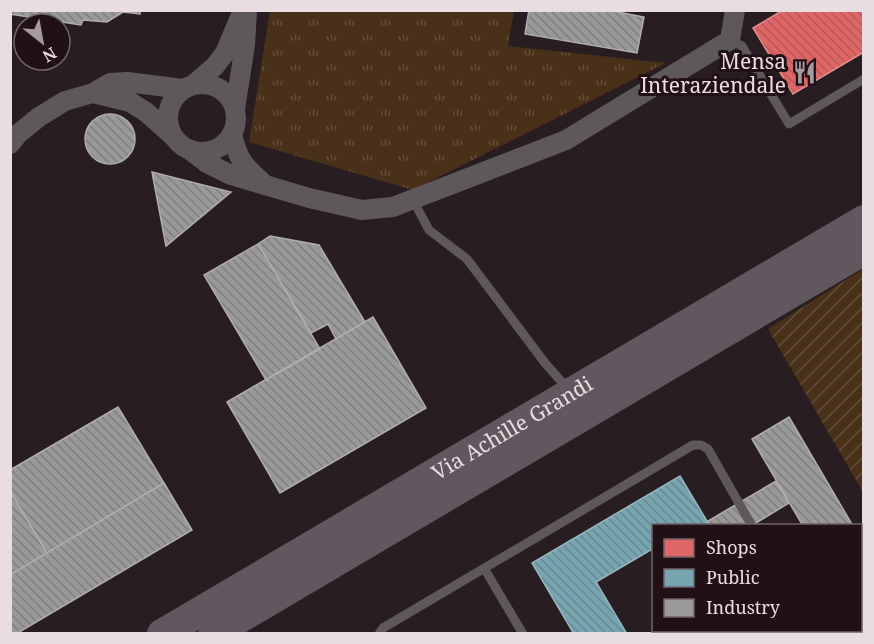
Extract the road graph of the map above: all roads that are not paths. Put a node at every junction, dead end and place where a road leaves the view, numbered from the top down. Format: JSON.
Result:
{"nodes":[{"id":1,"x":245,"y":10,"type":"edge"},
{"id":2,"x":735,"y":10,"type":"edge"},
{"id":3,"x":730,"y":40,"type":"junction"},
{"id":4,"x":864,"y":79,"type":"edge"},
{"id":5,"x":188,"y":87,"type":"junction"},
{"id":6,"x":93,"y":93,"type":"junction"},
{"id":7,"x":235,"y":109,"type":"junction"},
{"id":8,"x":232,"y":134,"type":"junction"},
{"id":9,"x":173,"y":136,"type":"junction"},
{"id":10,"x":10,"y":144,"type":"edge"},
{"id":11,"x":190,"y":150,"type":"junction"},
{"id":12,"x":265,"y":184,"type":"junction"},
{"id":13,"x":413,"y":200,"type":"junction"},
{"id":14,"x":864,"y":220,"type":"edge"},
{"id":15,"x":864,"y":250,"type":"edge"},
{"id":16,"x":571,"y":393,"type":"junction"},
{"id":17,"x":751,"y":524,"type":"edge"},
{"id":18,"x":484,"y":568,"type":"junction"},
{"id":19,"x":162,"y":633,"type":"edge"},
{"id":20,"x":213,"y":633,"type":"edge"},
{"id":21,"x":379,"y":633,"type":"edge"},
{"id":22,"x":523,"y":633,"type":"edge"}],
"edges":[{"from":1,"to":5,"type":"street"},
{"from":1,"to":7,"type":"street"},
{"from":2,"to":3,"type":"street"},
{"from":3,"to":4,"type":"lane"},
{"from":3,"to":13,"type":"street"},
{"from":5,"to":6,"type":"street"},
{"from":5,"to":7,"type":"street"},
{"from":5,"to":9,"type":"street"},
{"from":6,"to":9,"type":"street"},
{"from":6,"to":10,"type":"street"},
{"from":7,"to":8,"type":"street"},
{"from":8,"to":11,"type":"street"},
{"from":8,"to":12,"type":"street"},
{"from":9,"to":11,"type":"street"},
{"from":11,"to":12,"type":"street"},
{"from":12,"to":13,"type":"street"},
{"from":13,"to":16,"type":"lane"},
{"from":14,"to":16,"type":"main road","name":"Via Achille Grandi"},
{"from":15,"to":20,"type":"main road","name":"Via Achille Grandi"},
{"from":16,"to":19,"type":"main road","name":"Via Achille Grandi"},
{"from":17,"to":18,"type":"lane"},
{"from":18,"to":21,"type":"lane"},
{"from":18,"to":22,"type":"lane"}]}
